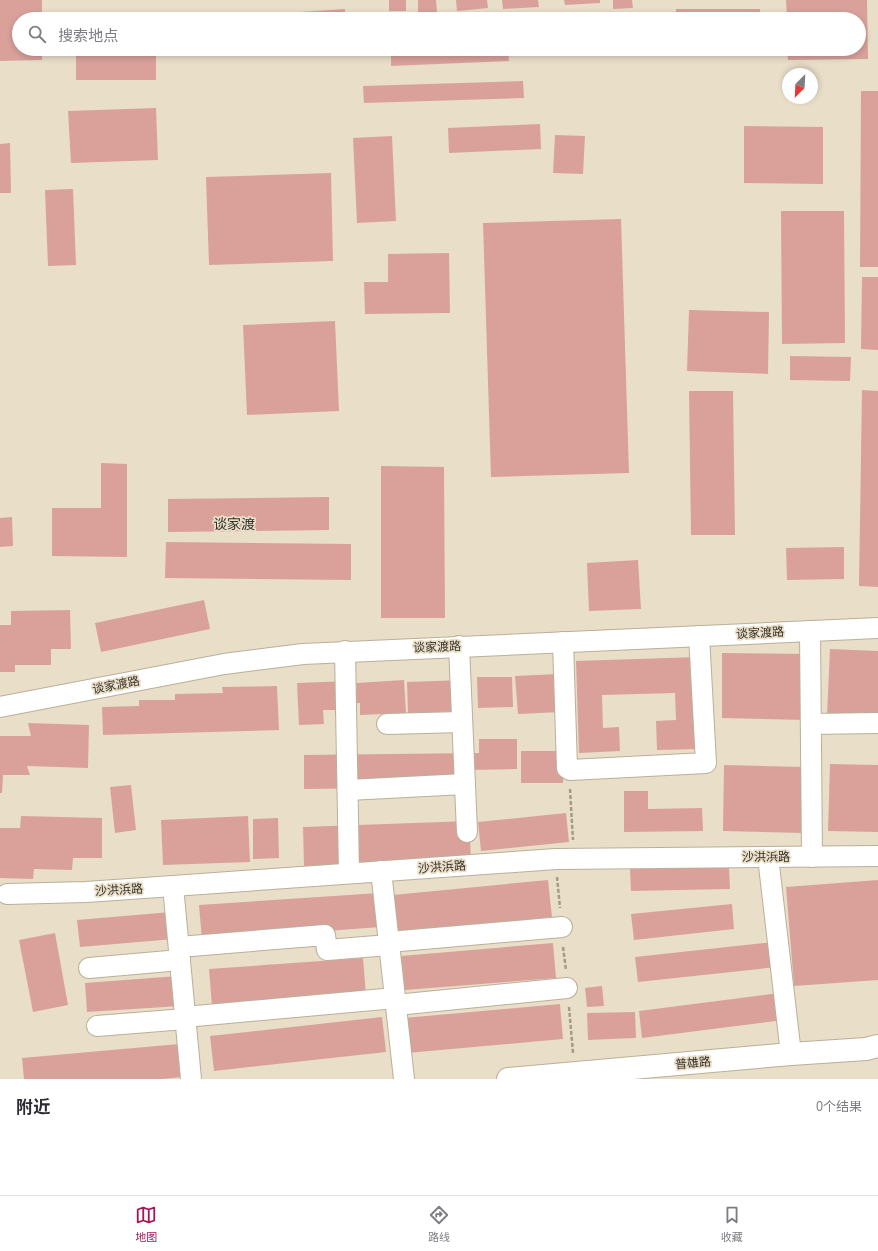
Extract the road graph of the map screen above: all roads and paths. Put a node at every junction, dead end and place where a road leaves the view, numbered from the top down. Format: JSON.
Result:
{"nodes":[{"id":1,"x":878,"y":628,"type":"edge"},
{"id":2,"x":810,"y":631,"type":"junction"},
{"id":3,"x":699,"y":636,"type":"junction"},
{"id":4,"x":564,"y":642,"type":"junction"},
{"id":5,"x":459,"y":646,"type":"junction"},
{"id":6,"x":346,"y":651,"type":"junction"},
{"id":7,"x":0,"y":707,"type":"edge"},
{"id":8,"x":462,"y":722,"type":"junction"},
{"id":9,"x":878,"y":723,"type":"edge"},
{"id":10,"x":387,"y":724,"type":"dead end"},
{"id":11,"x":811,"y":724,"type":"junction"},
{"id":12,"x":570,"y":770,"type":"junction"},
{"id":13,"x":465,"y":784,"type":"junction"},
{"id":14,"x":348,"y":790,"type":"junction"},
{"id":15,"x":467,"y":832,"type":"dead end"},
{"id":16,"x":878,"y":856,"type":"edge"},
{"id":17,"x":768,"y":857,"type":"junction"},
{"id":18,"x":812,"y":857,"type":"junction"},
{"id":19,"x":564,"y":859,"type":"junction"},
{"id":20,"x":381,"y":871,"type":"junction"},
{"id":21,"x":349,"y":873,"type":"junction"},
{"id":22,"x":173,"y":886,"type":"junction"},
{"id":23,"x":7,"y":894,"type":"dead end"},
{"id":24,"x":562,"y":927,"type":"junction"},
{"id":25,"x":389,"y":944,"type":"junction"},
{"id":26,"x":179,"y":954,"type":"junction"},
{"id":27,"x":89,"y":968,"type":"dead end"},
{"id":28,"x":567,"y":988,"type":"junction"},
{"id":29,"x":396,"y":1001,"type":"junction"},
{"id":30,"x":185,"y":1018,"type":"junction"},
{"id":31,"x":97,"y":1026,"type":"dead end"},
{"id":32,"x":878,"y":1046,"type":"edge"},
{"id":33,"x":791,"y":1054,"type":"junction"},
{"id":34,"x":575,"y":1074,"type":"junction"},
{"id":35,"x":191,"y":1079,"type":"edge"},
{"id":36,"x":404,"y":1079,"type":"edge"},
{"id":37,"x":508,"y":1079,"type":"edge"}],
"edges":[{"from":1,"to":2,"type":"street","name":"谈家渡路"},
{"from":2,"to":3,"type":"street","name":"谈家渡路"},
{"from":2,"to":11,"type":"street"},
{"from":3,"to":4,"type":"street","name":"谈家渡路"},
{"from":3,"to":12,"type":"street"},
{"from":4,"to":5,"type":"street","name":"谈家渡路"},
{"from":4,"to":12,"type":"street"},
{"from":5,"to":6,"type":"street","name":"谈家渡路"},
{"from":5,"to":8,"type":"street"},
{"from":6,"to":7,"type":"street","name":"谈家渡路"},
{"from":6,"to":14,"type":"street"},
{"from":8,"to":10,"type":"street"},
{"from":8,"to":13,"type":"street"},
{"from":9,"to":11,"type":"street"},
{"from":11,"to":18,"type":"street"},
{"from":12,"to":19,"type":"path"},
{"from":13,"to":14,"type":"street"},
{"from":13,"to":15,"type":"street"},
{"from":14,"to":21,"type":"street"},
{"from":16,"to":18,"type":"street","name":"沙洪浜路"},
{"from":17,"to":18,"type":"street","name":"沙洪浜路"},
{"from":17,"to":19,"type":"street","name":"沙洪浜路"},
{"from":17,"to":33,"type":"street"},
{"from":19,"to":20,"type":"street","name":"沙洪浜路"},
{"from":19,"to":24,"type":"path"},
{"from":20,"to":21,"type":"street","name":"沙洪浜路"},
{"from":20,"to":25,"type":"street"},
{"from":21,"to":22,"type":"street","name":"沙洪浜路"},
{"from":22,"to":23,"type":"street","name":"沙洪浜路"},
{"from":22,"to":26,"type":"street"},
{"from":24,"to":25,"type":"street"},
{"from":24,"to":28,"type":"path"},
{"from":25,"to":26,"type":"street"},
{"from":25,"to":29,"type":"street"},
{"from":26,"to":27,"type":"street"},
{"from":26,"to":30,"type":"street"},
{"from":28,"to":29,"type":"street"},
{"from":28,"to":34,"type":"path"},
{"from":29,"to":30,"type":"street"},
{"from":29,"to":36,"type":"street"},
{"from":30,"to":31,"type":"street"},
{"from":30,"to":35,"type":"street"},
{"from":32,"to":33,"type":"main road","name":"普雄路"},
{"from":33,"to":34,"type":"main road","name":"普雄路"},
{"from":34,"to":37,"type":"main road","name":"普雄路"}]}
